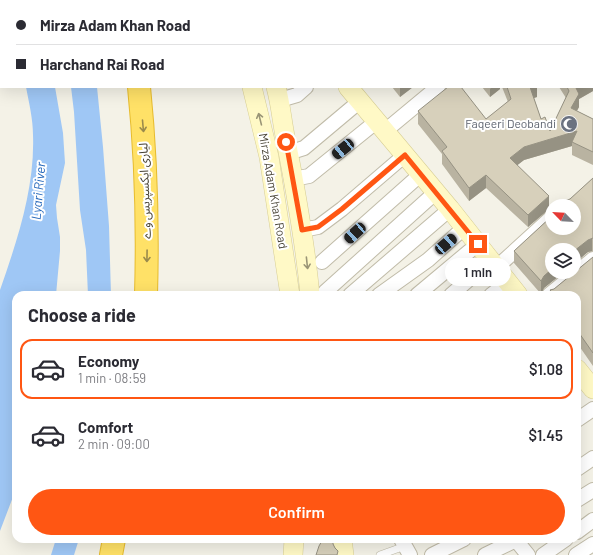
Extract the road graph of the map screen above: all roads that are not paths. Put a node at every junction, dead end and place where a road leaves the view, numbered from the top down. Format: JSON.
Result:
{"nodes":[{"id":1,"x":139,"y":88,"type":"edge"},
{"id":2,"x":252,"y":88,"type":"edge"},
{"id":3,"x":305,"y":88,"type":"edge"},
{"id":4,"x":349,"y":88,"type":"edge"},
{"id":5,"x":437,"y":88,"type":"edge"},
{"id":6,"x":278,"y":93,"type":"edge"},
{"id":7,"x":360,"y":101,"type":"junction"},
{"id":8,"x":381,"y":126,"type":"junction"},
{"id":9,"x":288,"y":153,"type":"junction"},
{"id":10,"x":405,"y":155,"type":"junction"},
{"id":11,"x":421,"y":174,"type":"junction"},
{"id":12,"x":293,"y":179,"type":"junction"},
{"id":13,"x":436,"y":192,"type":"junction"},
{"id":14,"x":450,"y":209,"type":"junction"},
{"id":15,"x":545,"y":225,"type":"edge"},
{"id":16,"x":465,"y":227,"type":"junction"},
{"id":17,"x":302,"y":230,"type":"junction"},
{"id":18,"x":478,"y":244,"type":"junction"},
{"id":19,"x":593,"y":259,"type":"edge"},
{"id":20,"x":322,"y":262,"type":"dead end"},
{"id":21,"x":503,"y":276,"type":"edge"},
{"id":22,"x":146,"y":291,"type":"edge"},
{"id":23,"x":289,"y":291,"type":"edge"},
{"id":24,"x":318,"y":291,"type":"edge"},
{"id":25,"x":355,"y":291,"type":"edge"},
{"id":26,"x":385,"y":291,"type":"edge"},
{"id":27,"x":422,"y":291,"type":"edge"},
{"id":28,"x":462,"y":291,"type":"edge"},
{"id":29,"x":494,"y":291,"type":"edge"},
{"id":30,"x":554,"y":291,"type":"edge"},
{"id":31,"x":581,"y":376,"type":"edge"},
{"id":32,"x":593,"y":389,"type":"edge"},
{"id":33,"x":593,"y":409,"type":"edge"},
{"id":34,"x":581,"y":417,"type":"edge"},
{"id":35,"x":593,"y":458,"type":"edge"},
{"id":36,"x":581,"y":466,"type":"edge"},
{"id":37,"x":593,"y":490,"type":"edge"},
{"id":38,"x":581,"y":498,"type":"edge"},
{"id":39,"x":593,"y":520,"type":"edge"},
{"id":40,"x":581,"y":529,"type":"edge"},
{"id":41,"x":113,"y":543,"type":"edge"},
{"id":42,"x":294,"y":543,"type":"edge"},
{"id":43,"x":342,"y":543,"type":"edge"},
{"id":44,"x":456,"y":543,"type":"edge"},
{"id":45,"x":510,"y":543,"type":"edge"},
{"id":46,"x":518,"y":543,"type":"edge"},
{"id":47,"x":560,"y":543,"type":"edge"},
{"id":48,"x":593,"y":544,"type":"edge"},
{"id":49,"x":407,"y":545,"type":"edge"},
{"id":50,"x":111,"y":555,"type":"edge"},
{"id":51,"x":293,"y":555,"type":"edge"},
{"id":52,"x":344,"y":555,"type":"edge"},
{"id":53,"x":380,"y":555,"type":"edge"},
{"id":54,"x":432,"y":555,"type":"edge"},
{"id":55,"x":485,"y":555,"type":"edge"},
{"id":56,"x":528,"y":555,"type":"edge"},
{"id":57,"x":544,"y":555,"type":"edge"},
{"id":58,"x":576,"y":555,"type":"edge"}],
"edges":[{"from":1,"to":22,"type":"highway","name":"لیاری ایکسپریس وے","one_way":true},
{"from":23,"to":2,"type":"main road","name":"Mirza Adam Khan Road","one_way":true},
{"from":3,"to":6,"type":"street"},
{"from":4,"to":7,"type":"main road"},
{"from":5,"to":8,"type":"street"},
{"from":6,"to":9,"type":"main road","name":"Mirza Adam Khan Road"},
{"from":7,"to":8,"type":"main road"},
{"from":7,"to":9,"type":"street"},
{"from":8,"to":10,"type":"main road"},
{"from":8,"to":12,"type":"street"},
{"from":9,"to":12,"type":"main road","name":"Mirza Adam Khan Road"},
{"from":10,"to":11,"type":"main road"},
{"from":10,"to":17,"type":"street"},
{"from":11,"to":13,"type":"main road"},
{"from":11,"to":20,"type":"street"},
{"from":12,"to":17,"type":"main road","name":"Mirza Adam Khan Road"},
{"from":13,"to":14,"type":"main road"},
{"from":13,"to":24,"type":"street"},
{"from":14,"to":16,"type":"main road"},
{"from":14,"to":25,"type":"street"},
{"from":15,"to":21,"type":"street"},
{"from":16,"to":18,"type":"main road"},
{"from":16,"to":26,"type":"street"},
{"from":17,"to":24,"type":"main road","name":"Mirza Adam Khan Road","one_way":true},
{"from":18,"to":21,"type":"main road"},
{"from":18,"to":27,"type":"street"},
{"from":19,"to":30,"type":"street"},
{"from":21,"to":28,"type":"street"},
{"from":21,"to":29,"type":"street"},
{"from":31,"to":32,"type":"main road"},
{"from":33,"to":34,"type":"street"},
{"from":35,"to":36,"type":"street"},
{"from":37,"to":38,"type":"street"},
{"from":39,"to":40,"type":"street"},
{"from":41,"to":50,"type":"highway"},
{"from":42,"to":51,"type":"main road"},
{"from":43,"to":52,"type":"main road"},
{"from":44,"to":54,"type":"street"},
{"from":45,"to":55,"type":"street"},
{"from":46,"to":56,"type":"street"},
{"from":47,"to":57,"type":"street"},
{"from":48,"to":58,"type":"street"},
{"from":49,"to":53,"type":"lane"}]}
